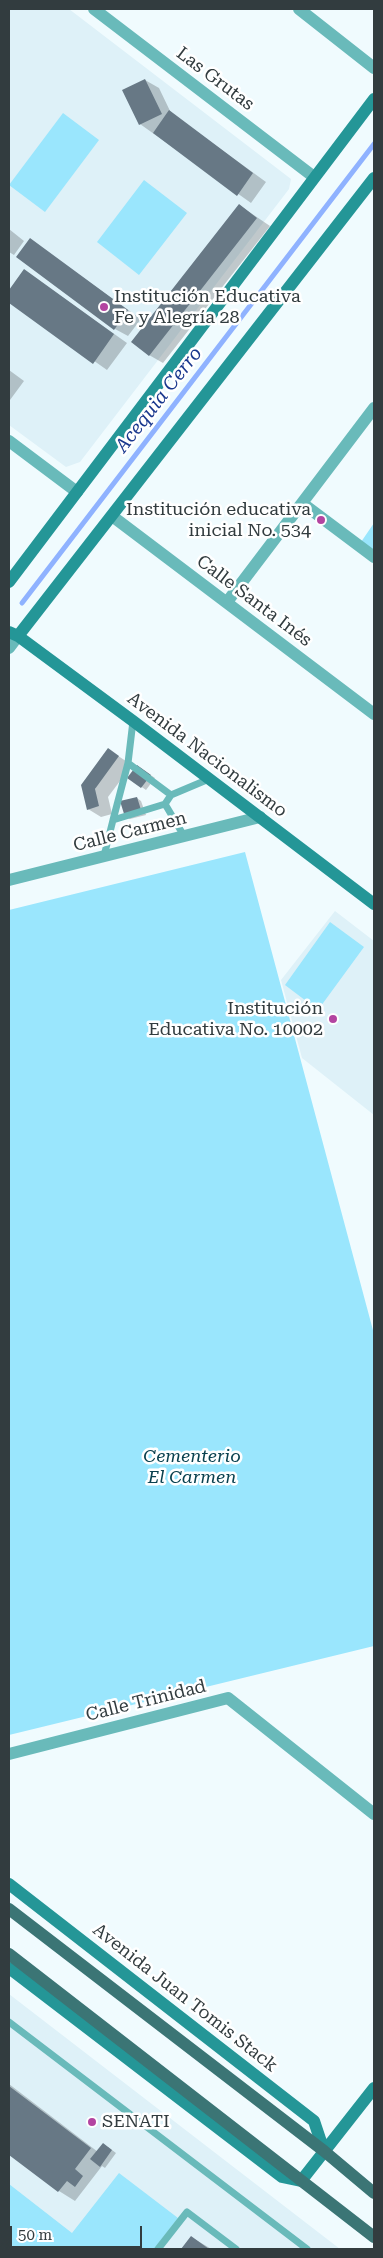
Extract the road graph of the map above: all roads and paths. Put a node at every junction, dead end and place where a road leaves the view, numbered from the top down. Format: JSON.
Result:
{"nodes":[{"id":1,"x":94,"y":9,"type":"edge"},
{"id":2,"x":299,"y":9,"type":"edge"},
{"id":3,"x":374,"y":68,"type":"edge"},
{"id":4,"x":374,"y":99,"type":"edge"},
{"id":5,"x":314,"y":177,"type":"junction"},
{"id":6,"x":374,"y":178,"type":"edge"},
{"id":7,"x":374,"y":408,"type":"edge"},
{"id":8,"x":9,"y":441,"type":"edge"},
{"id":9,"x":76,"y":492,"type":"junction"},
{"id":10,"x":302,"y":503,"type":"junction"},
{"id":11,"x":112,"y":516,"type":"junction"},
{"id":12,"x":374,"y":557,"type":"edge"},
{"id":13,"x":9,"y":582,"type":"edge"},
{"id":14,"x":227,"y":602,"type":"junction"},
{"id":15,"x":9,"y":622,"type":"edge"},
{"id":16,"x":13,"y":634,"type":"edge"},
{"id":17,"x":9,"y":648,"type":"edge"},
{"id":18,"x":374,"y":714,"type":"edge"},
{"id":19,"x":133,"y":721,"type":"junction"},
{"id":20,"x":128,"y":763,"type":"junction"},
{"id":21,"x":209,"y":779,"type":"junction"},
{"id":22,"x":171,"y":795,"type":"junction"},
{"id":23,"x":165,"y":804,"type":"junction"},
{"id":24,"x":260,"y":818,"type":"junction"},
{"id":25,"x":113,"y":820,"type":"junction"},
{"id":26,"x":184,"y":836,"type":"junction"},
{"id":27,"x":104,"y":856,"type":"junction"},
{"id":28,"x":9,"y":880,"type":"edge"},
{"id":29,"x":374,"y":904,"type":"edge"},
{"id":30,"x":9,"y":1754,"type":"edge"},
{"id":31,"x":374,"y":1814,"type":"edge"},
{"id":32,"x":9,"y":1884,"type":"edge"},
{"id":33,"x":9,"y":1909,"type":"edge"},
{"id":34,"x":9,"y":1954,"type":"edge"},
{"id":35,"x":9,"y":1968,"type":"edge"},
{"id":36,"x":9,"y":2022,"type":"edge"},
{"id":37,"x":374,"y":2088,"type":"edge"},
{"id":38,"x":324,"y":2151,"type":"junction"},
{"id":39,"x":301,"y":2181,"type":"junction"},
{"id":40,"x":374,"y":2193,"type":"edge"},
{"id":41,"x":374,"y":2237,"type":"edge"},
{"id":42,"x":158,"y":2249,"type":"edge"},
{"id":43,"x":236,"y":2249,"type":"edge"},
{"id":44,"x":307,"y":2249,"type":"edge"}],
"edges":[{"from":1,"to":5,"type":"street","name":"Las Grutas"},
{"from":2,"to":3,"type":"street"},
{"from":4,"to":5,"type":"street"},
{"from":5,"to":9,"type":"street"},
{"from":6,"to":11,"type":"street"},
{"from":7,"to":10,"type":"street"},
{"from":8,"to":9,"type":"street"},
{"from":9,"to":13,"type":"street"},
{"from":10,"to":12,"type":"street"},
{"from":10,"to":14,"type":"street"},
{"from":11,"to":14,"type":"street","name":"Calle Santa Inés"},
{"from":11,"to":16,"type":"street"},
{"from":14,"to":18,"type":"street","name":"Calle Santa Inés"},
{"from":15,"to":16,"type":"street"},
{"from":16,"to":17,"type":"street"},
{"from":16,"to":19,"type":"street","name":"Avenida Nacionalismo"},
{"from":19,"to":20,"type":"lane"},
{"from":19,"to":21,"type":"street","name":"Avenida Nacionalismo"},
{"from":20,"to":22,"type":"lane"},
{"from":20,"to":25,"type":"lane"},
{"from":21,"to":22,"type":"lane"},
{"from":21,"to":24,"type":"street","name":"Avenida Nacionalismo"},
{"from":22,"to":23,"type":"lane"},
{"from":23,"to":25,"type":"lane"},
{"from":23,"to":26,"type":"lane"},
{"from":24,"to":26,"type":"street","name":"Calle Carmen"},
{"from":24,"to":29,"type":"street","name":"Avenida Nacionalismo"},
{"from":25,"to":27,"type":"lane"},
{"from":26,"to":27,"type":"street","name":"Calle Carmen"},
{"from":27,"to":28,"type":"street","name":"Calle Carmen"},
{"from":30,"to":31,"type":"street","name":"Calle Trinidad"},
{"from":32,"to":38,"type":"street","name":"Avenida Juan Tomis Stack"},
{"from":33,"to":38,"type":"main road","name":"Avenida Juan Tomis Stack"},
{"from":34,"to":39,"type":"main road"},
{"from":35,"to":39,"type":"street"},
{"from":36,"to":44,"type":"lane"},
{"from":37,"to":38,"type":"street"},
{"from":38,"to":39,"type":"street"},
{"from":38,"to":40,"type":"main road","name":"Avenida Juan Tomis Stack"},
{"from":39,"to":41,"type":"main road"},
{"from":42,"to":43,"type":"lane"}]}
